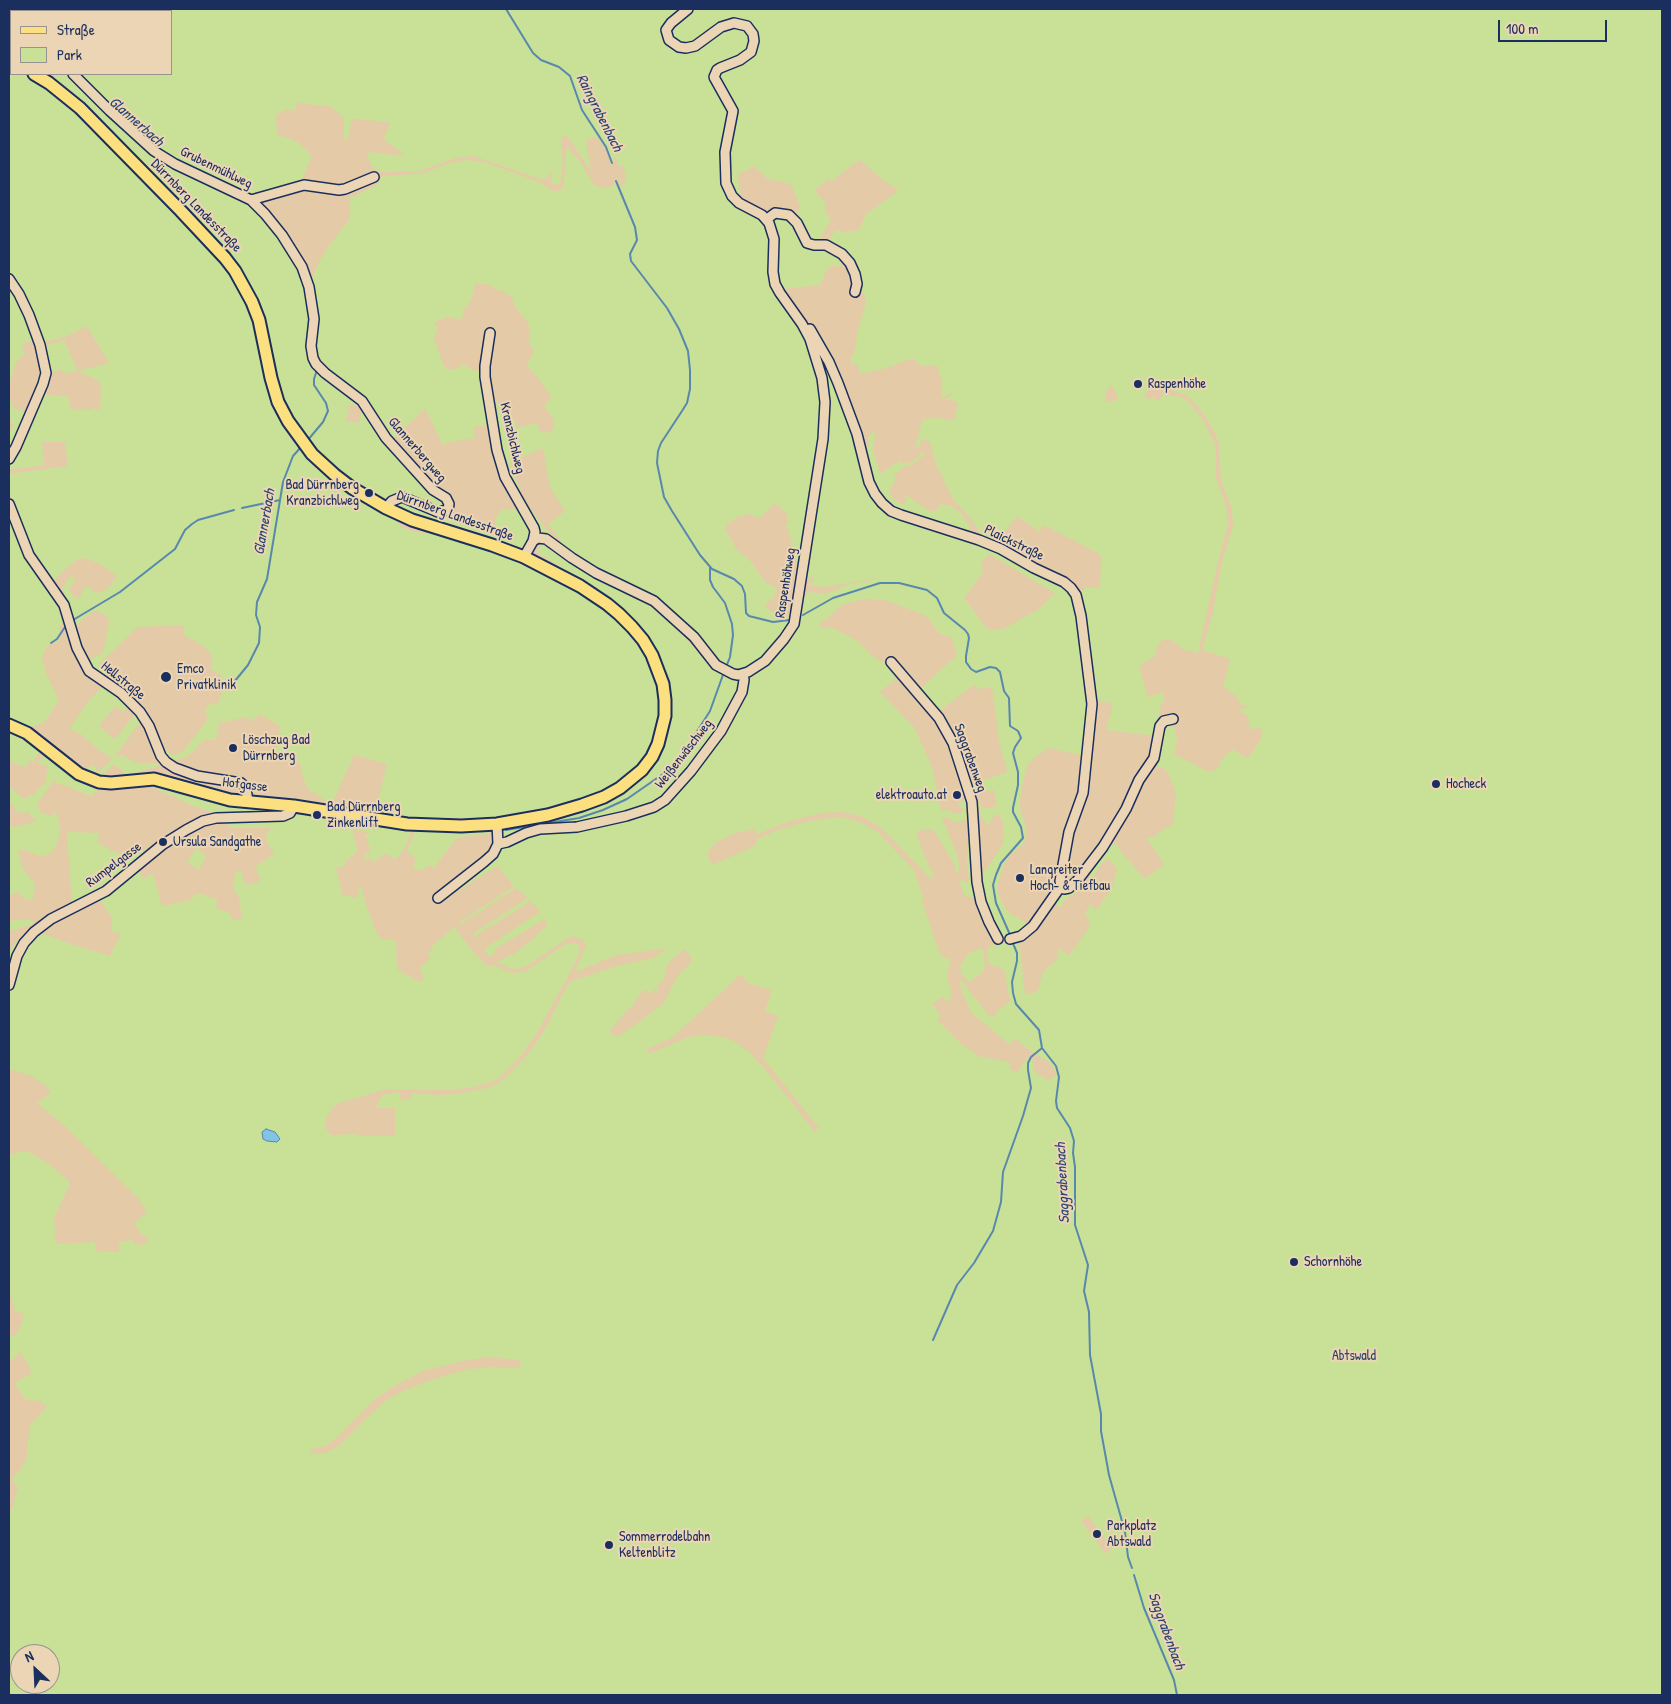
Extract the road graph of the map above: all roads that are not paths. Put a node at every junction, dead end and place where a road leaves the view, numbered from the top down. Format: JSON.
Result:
{"nodes":[{"id":1,"x":688,"y":9,"type":"edge"},
{"id":2,"x":36,"y":75,"type":"edge"},
{"id":3,"x":74,"y":75,"type":"edge"},
{"id":4,"x":374,"y":177,"type":"dead end"},
{"id":5,"x":251,"y":200,"type":"junction"},
{"id":6,"x":767,"y":219,"type":"junction"},
{"id":7,"x":9,"y":279,"type":"edge"},
{"id":8,"x":855,"y":292,"type":"dead end"},
{"id":9,"x":490,"y":334,"type":"dead end"},
{"id":10,"x":813,"y":340,"type":"junction"},
{"id":11,"x":9,"y":459,"type":"edge"},
{"id":12,"x":9,"y":504,"type":"edge"},
{"id":13,"x":386,"y":508,"type":"junction"},
{"id":14,"x":532,"y":526,"type":"junction"},
{"id":15,"x":546,"y":539,"type":"junction"},
{"id":16,"x":533,"y":541,"type":"junction"},
{"id":17,"x":524,"y":557,"type":"junction"},
{"id":18,"x":891,"y":662,"type":"dead end"},
{"id":19,"x":743,"y":674,"type":"junction"},
{"id":20,"x":1173,"y":719,"type":"dead end"},
{"id":21,"x":9,"y":725,"type":"edge"},
{"id":22,"x":248,"y":802,"type":"junction"},
{"id":23,"x":294,"y":806,"type":"junction"},
{"id":24,"x":496,"y":824,"type":"junction"},
{"id":25,"x":498,"y":844,"type":"junction"},
{"id":26,"x":1061,"y":886,"type":"junction"},
{"id":27,"x":438,"y":898,"type":"dead end"},
{"id":28,"x":998,"y":939,"type":"dead end"},
{"id":29,"x":1012,"y":939,"type":"dead end"},
{"id":30,"x":9,"y":985,"type":"edge"}],
"edges":[{"from":1,"to":6,"type":"street"},
{"from":2,"to":13,"type":"main road","name":"Dürrnberg Landesstraße"},
{"from":3,"to":5,"type":"street","name":"Grubenmühlweg"},
{"from":4,"to":5,"type":"street","name":"Grubenmühlweg"},
{"from":5,"to":13,"type":"street","name":"Glannerbergweg"},
{"from":6,"to":8,"type":"street"},
{"from":6,"to":10,"type":"street","name":"Raspenhöhweg"},
{"from":7,"to":11,"type":"street"},
{"from":9,"to":14,"type":"street","name":"Kranzbichlweg"},
{"from":10,"to":19,"type":"street","name":"Raspenhöhweg"},
{"from":10,"to":26,"type":"street","name":"Plaickstraße"},
{"from":12,"to":22,"type":"street","name":"Hellstraße"},
{"from":13,"to":17,"type":"main road","name":"Dürrnberg Landesstraße"},
{"from":14,"to":15,"type":"street"},
{"from":14,"to":16,"type":"street","name":"Kranzbichlweg"},
{"from":15,"to":16,"type":"street"},
{"from":15,"to":19,"type":"street"},
{"from":16,"to":17,"type":"street"},
{"from":17,"to":24,"type":"main road","name":"Dürrnberg Landesstraße"},
{"from":18,"to":28,"type":"street","name":"Saggrabenweg"},
{"from":19,"to":25,"type":"street","name":"Weißenwäschweg"},
{"from":20,"to":26,"type":"street"},
{"from":21,"to":22,"type":"main road","name":"Hofgasse"},
{"from":22,"to":23,"type":"main road","name":"Hofgasse"},
{"from":23,"to":24,"type":"main road","name":"Hofgasse"},
{"from":23,"to":30,"type":"street","name":"Rumpelgasse"},
{"from":24,"to":25,"type":"street"},
{"from":25,"to":27,"type":"street"},
{"from":26,"to":29,"type":"street"}]}
